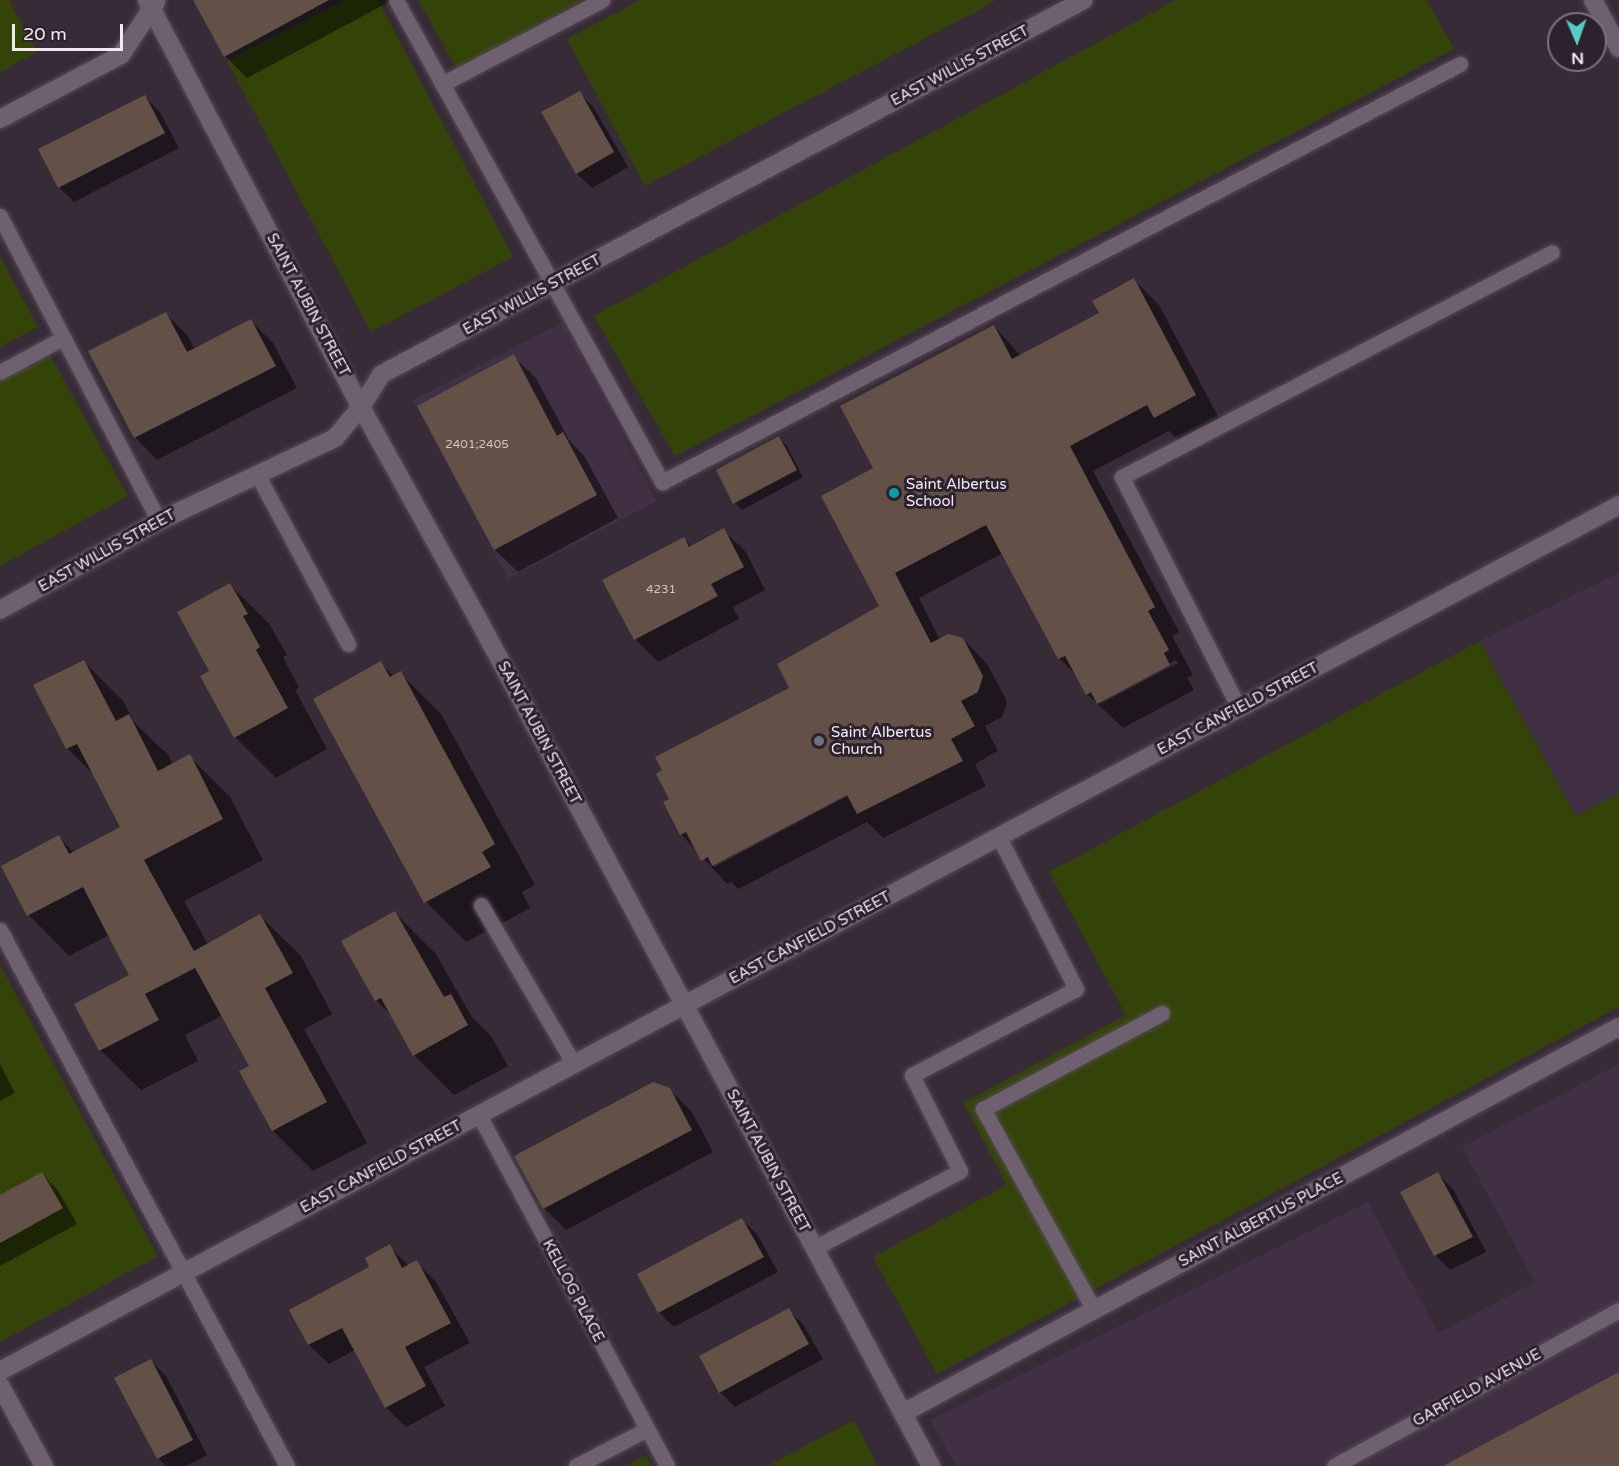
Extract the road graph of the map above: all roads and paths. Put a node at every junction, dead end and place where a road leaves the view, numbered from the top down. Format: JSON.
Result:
{"nodes":[{"id":1,"x":396,"y":0,"type":"edge"},
{"id":2,"x":602,"y":0,"type":"edge"},
{"id":3,"x":1084,"y":0,"type":"edge"},
{"id":4,"x":1593,"y":0,"type":"edge"},
{"id":5,"x":152,"y":3,"type":"edge"},
{"id":6,"x":1619,"y":48,"type":"edge"},
{"id":7,"x":1460,"y":64,"type":"dead end"},
{"id":8,"x":442,"y":84,"type":"junction"},
{"id":9,"x":0,"y":119,"type":"edge"},
{"id":10,"x":0,"y":216,"type":"edge"},
{"id":11,"x":1552,"y":252,"type":"dead end"},
{"id":12,"x":551,"y":284,"type":"junction"},
{"id":13,"x":63,"y":338,"type":"junction"},
{"id":14,"x":0,"y":372,"type":"edge"},
{"id":15,"x":361,"y":407,"type":"junction"},
{"id":16,"x":257,"y":474,"type":"junction"},
{"id":17,"x":1619,"y":505,"type":"edge"},
{"id":18,"x":159,"y":521,"type":"junction"},
{"id":19,"x":0,"y":610,"type":"edge"},
{"id":20,"x":348,"y":644,"type":"dead end"},
{"id":21,"x":1239,"y":708,"type":"junction"},
{"id":22,"x":999,"y":837,"type":"junction"},
{"id":23,"x":481,"y":904,"type":"dead end"},
{"id":24,"x":0,"y":930,"type":"edge"},
{"id":25,"x":685,"y":1005,"type":"junction"},
{"id":26,"x":1162,"y":1013,"type":"dead end"},
{"id":27,"x":1619,"y":1027,"type":"edge"},
{"id":28,"x":574,"y":1064,"type":"junction"},
{"id":29,"x":479,"y":1115,"type":"junction"},
{"id":30,"x":814,"y":1248,"type":"junction"},
{"id":31,"x":183,"y":1273,"type":"junction"},
{"id":32,"x":1094,"y":1310,"type":"junction"},
{"id":33,"x":1619,"y":1310,"type":"edge"},
{"id":34,"x":0,"y":1371,"type":"edge"},
{"id":35,"x":0,"y":1385,"type":"edge"},
{"id":36,"x":903,"y":1413,"type":"junction"},
{"id":37,"x":647,"y":1429,"type":"junction"},
{"id":38,"x":44,"y":1466,"type":"edge"},
{"id":39,"x":287,"y":1466,"type":"edge"},
{"id":40,"x":576,"y":1466,"type":"edge"},
{"id":41,"x":668,"y":1466,"type":"edge"},
{"id":42,"x":931,"y":1466,"type":"edge"},
{"id":43,"x":1334,"y":1466,"type":"edge"}],
"edges":[{"from":1,"to":8,"type":"lane"},
{"from":2,"to":8,"type":"lane"},
{"from":3,"to":12,"type":"street","name":"EAST WILLIS STREET"},
{"from":4,"to":6,"type":"street"},
{"from":5,"to":9,"type":"street"},
{"from":5,"to":15,"type":"street","name":"SAINT AUBIN STREET"},
{"from":7,"to":12,"type":"lane"},
{"from":8,"to":12,"type":"lane"},
{"from":10,"to":13,"type":"lane"},
{"from":11,"to":21,"type":"lane"},
{"from":12,"to":15,"type":"street","name":"EAST WILLIS STREET"},
{"from":13,"to":14,"type":"lane"},
{"from":13,"to":18,"type":"lane"},
{"from":15,"to":16,"type":"street","name":"EAST WILLIS STREET"},
{"from":15,"to":25,"type":"street","name":"SAINT AUBIN STREET"},
{"from":16,"to":18,"type":"street","name":"EAST WILLIS STREET"},
{"from":16,"to":20,"type":"lane"},
{"from":17,"to":21,"type":"street","name":"EAST CANFIELD STREET"},
{"from":18,"to":19,"type":"street","name":"EAST WILLIS STREET"},
{"from":21,"to":22,"type":"street","name":"EAST CANFIELD STREET"},
{"from":22,"to":25,"type":"street","name":"EAST CANFIELD STREET"},
{"from":22,"to":30,"type":"lane"},
{"from":23,"to":28,"type":"lane"},
{"from":24,"to":31,"type":"lane"},
{"from":25,"to":28,"type":"street","name":"EAST CANFIELD STREET"},
{"from":25,"to":30,"type":"street","name":"SAINT AUBIN STREET"},
{"from":26,"to":32,"type":"lane"},
{"from":27,"to":32,"type":"street","name":"SAINT ALBERTUS PLACE"},
{"from":28,"to":29,"type":"street","name":"EAST CANFIELD STREET"},
{"from":29,"to":31,"type":"street","name":"EAST CANFIELD STREET"},
{"from":29,"to":37,"type":"lane","name":"KELLOG PLACE"},
{"from":30,"to":36,"type":"street","name":"SAINT AUBIN STREET"},
{"from":31,"to":34,"type":"street","name":"EAST CANFIELD STREET"},
{"from":31,"to":39,"type":"lane"},
{"from":32,"to":36,"type":"street","name":"SAINT ALBERTUS PLACE"},
{"from":33,"to":43,"type":"lane","name":"GARFIELD AVENUE"},
{"from":35,"to":38,"type":"street"},
{"from":36,"to":42,"type":"street","name":"SAINT AUBIN STREET"},
{"from":37,"to":40,"type":"lane"},
{"from":37,"to":41,"type":"lane","name":"KELLOG PLACE"}]}
